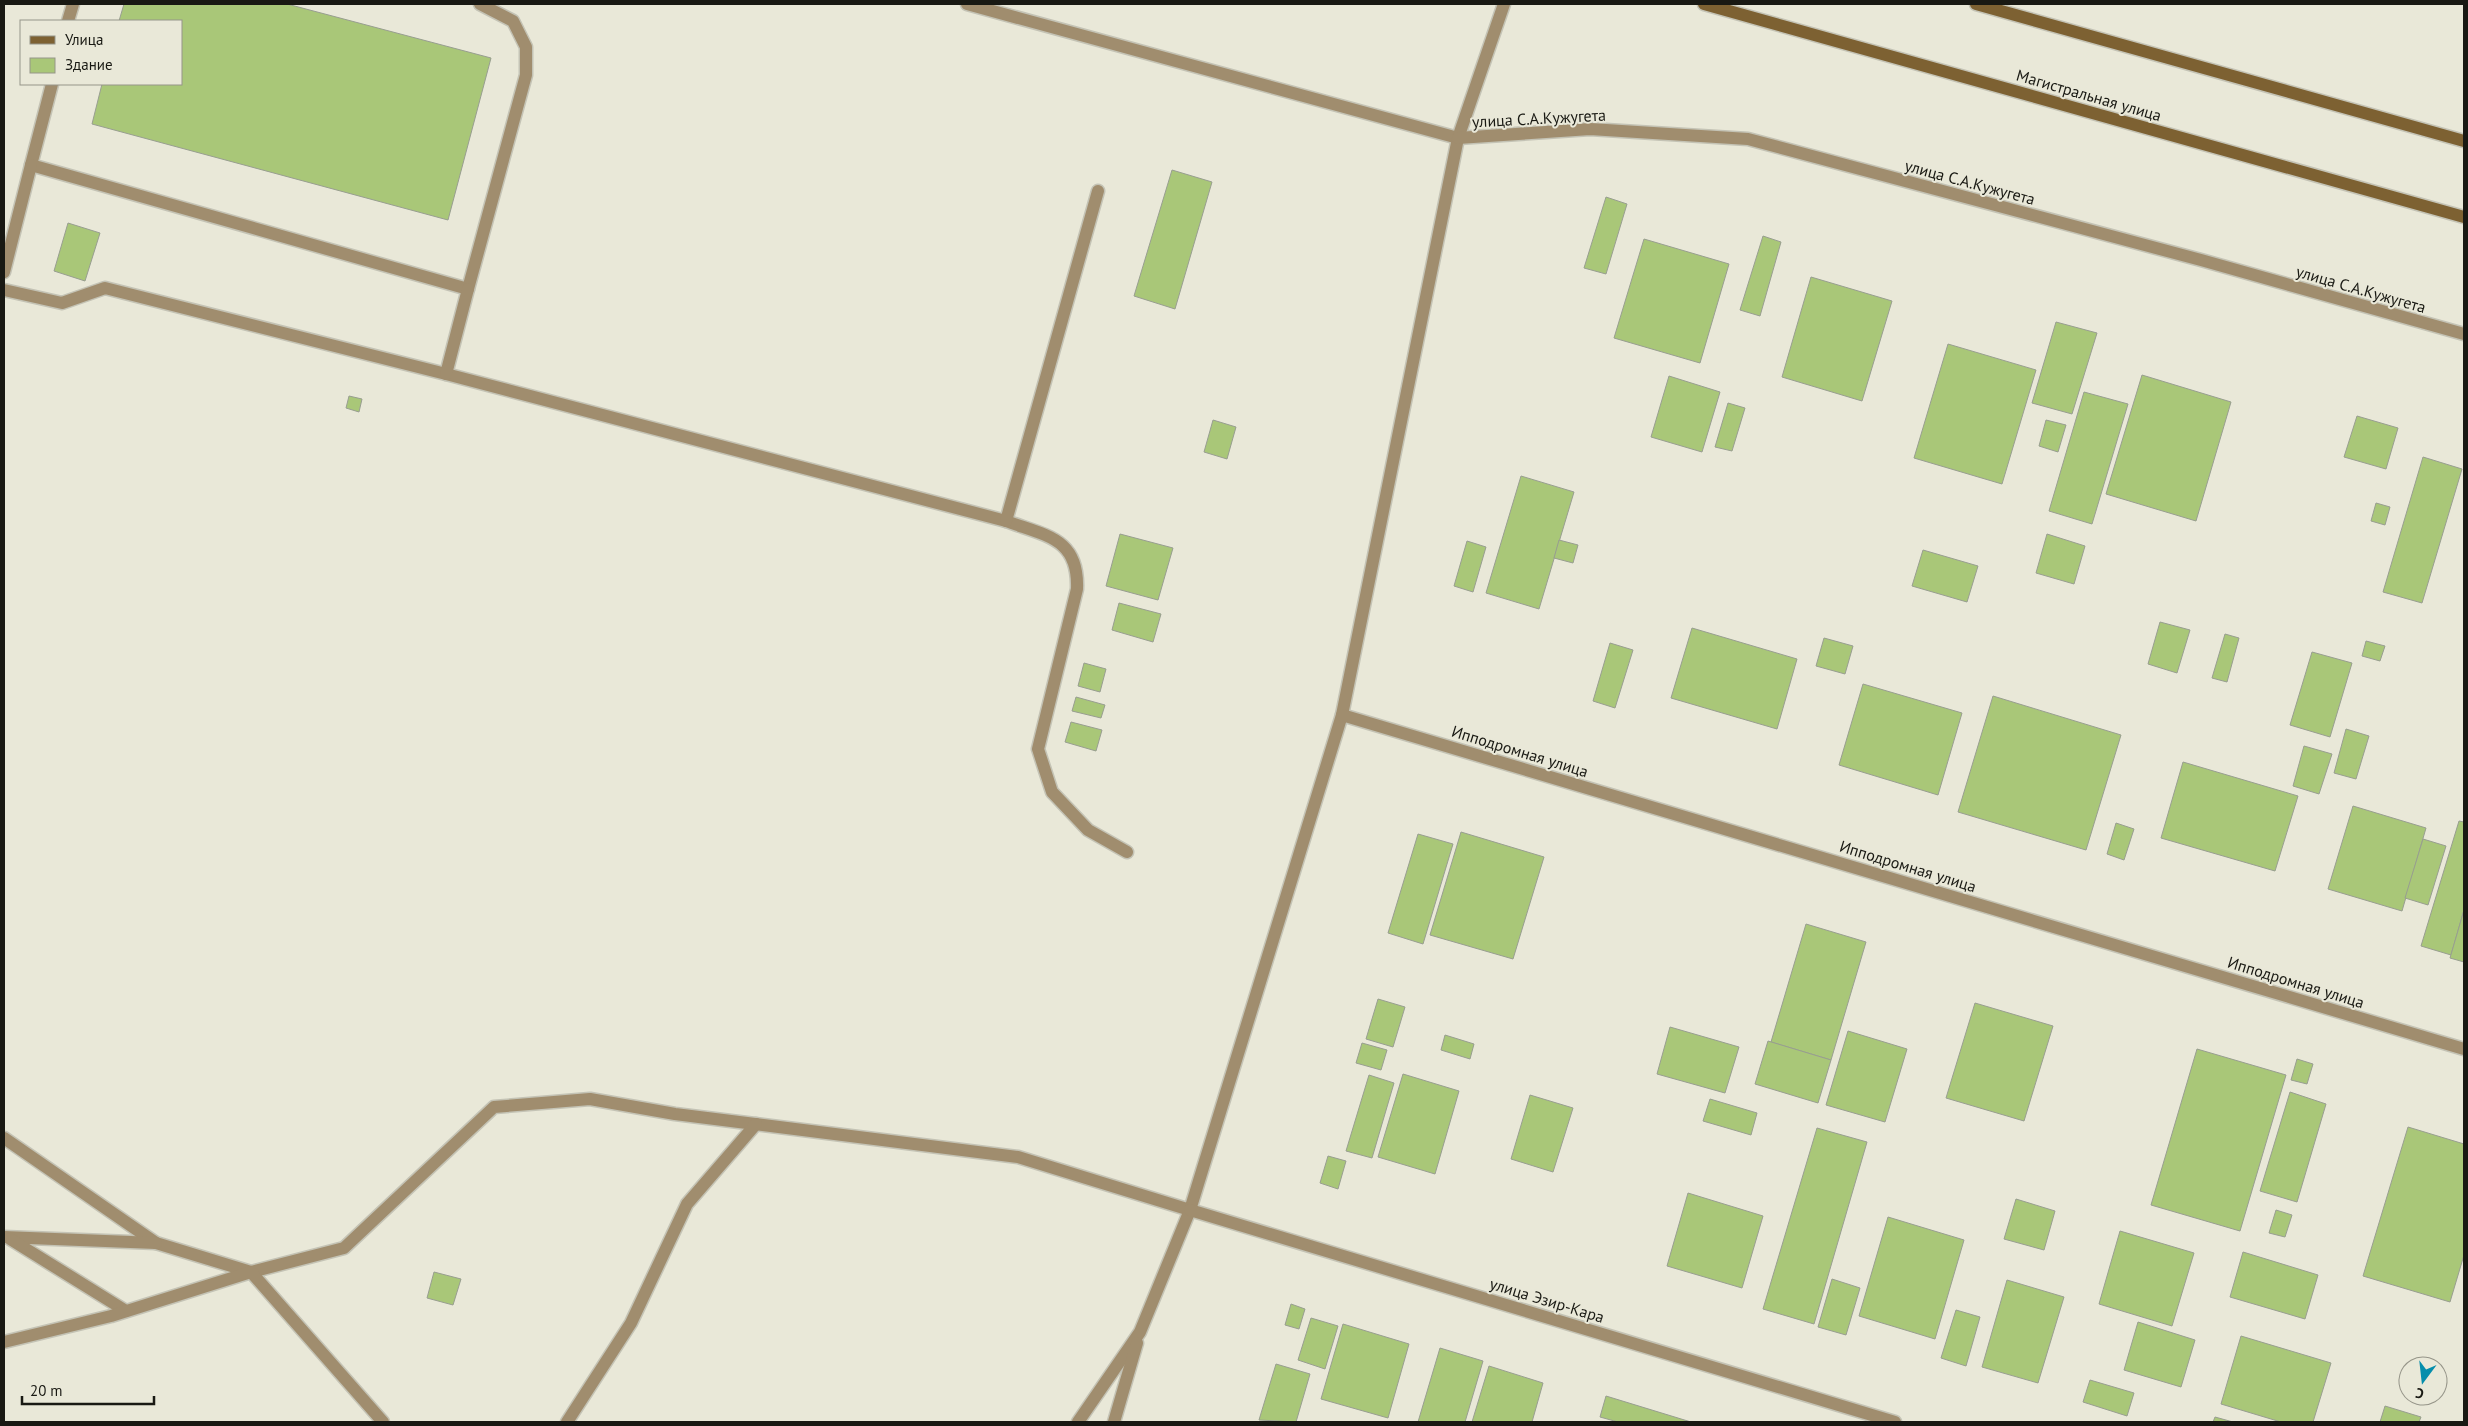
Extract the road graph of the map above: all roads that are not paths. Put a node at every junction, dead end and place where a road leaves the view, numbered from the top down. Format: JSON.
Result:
{"nodes":[{"id":1,"x":72,"y":4,"type":"edge"},
{"id":2,"x":480,"y":4,"type":"edge"},
{"id":3,"x":967,"y":4,"type":"edge"},
{"id":4,"x":1504,"y":4,"type":"edge"},
{"id":5,"x":1704,"y":4,"type":"edge"},
{"id":6,"x":1976,"y":4,"type":"edge"},
{"id":7,"x":68,"y":20,"type":"edge"},
{"id":8,"x":52,"y":85,"type":"edge"},
{"id":9,"x":1458,"y":138,"type":"junction"},
{"id":10,"x":2464,"y":141,"type":"edge"},
{"id":11,"x":31,"y":166,"type":"junction"},
{"id":12,"x":1098,"y":191,"type":"dead end"},
{"id":13,"x":2464,"y":217,"type":"edge"},
{"id":14,"x":4,"y":272,"type":"edge"},
{"id":15,"x":468,"y":289,"type":"junction"},
{"id":16,"x":4,"y":290,"type":"edge"},
{"id":17,"x":2464,"y":334,"type":"edge"},
{"id":18,"x":446,"y":374,"type":"junction"},
{"id":19,"x":1006,"y":521,"type":"junction"},
{"id":20,"x":1342,"y":715,"type":"junction"},
{"id":21,"x":1127,"y":852,"type":"dead end"},
{"id":22,"x":2464,"y":1049,"type":"edge"},
{"id":23,"x":756,"y":1124,"type":"junction"},
{"id":24,"x":4,"y":1138,"type":"edge"},
{"id":25,"x":1190,"y":1210,"type":"junction"},
{"id":26,"x":6,"y":1237,"type":"edge"},
{"id":27,"x":156,"y":1243,"type":"junction"},
{"id":28,"x":251,"y":1272,"type":"junction"},
{"id":29,"x":126,"y":1311,"type":"junction"},
{"id":30,"x":1140,"y":1332,"type":"junction"},
{"id":31,"x":4,"y":1342,"type":"edge"},
{"id":32,"x":383,"y":1422,"type":"edge"},
{"id":33,"x":567,"y":1422,"type":"edge"},
{"id":34,"x":1078,"y":1422,"type":"edge"},
{"id":35,"x":1114,"y":1422,"type":"edge"},
{"id":36,"x":1895,"y":1422,"type":"edge"}],
"edges":[{"from":1,"to":7,"type":"street"},
{"from":2,"to":15,"type":"street"},
{"from":3,"to":9,"type":"street","name":"улица С.А.Кужугета"},
{"from":4,"to":9,"type":"street"},
{"from":5,"to":13,"type":"main road","name":"Магистральная улица"},
{"from":6,"to":10,"type":"main road"},
{"from":8,"to":11,"type":"street"},
{"from":9,"to":17,"type":"street","name":"улица С.А.Кужугета"},
{"from":9,"to":20,"type":"street"},
{"from":11,"to":14,"type":"street"},
{"from":11,"to":15,"type":"street"},
{"from":12,"to":19,"type":"street"},
{"from":15,"to":18,"type":"street"},
{"from":16,"to":18,"type":"street"},
{"from":18,"to":19,"type":"street"},
{"from":19,"to":21,"type":"street"},
{"from":20,"to":22,"type":"street","name":"Ипподромная улица"},
{"from":20,"to":25,"type":"street"},
{"from":23,"to":25,"type":"street","name":"улица Эзир-Кара"},
{"from":23,"to":28,"type":"street","name":"улица Эзир-Кара"},
{"from":23,"to":33,"type":"street"},
{"from":24,"to":27,"type":"street"},
{"from":25,"to":30,"type":"street"},
{"from":25,"to":36,"type":"street","name":"улица Эзир-Кара"},
{"from":26,"to":27,"type":"street"},
{"from":26,"to":29,"type":"street"},
{"from":27,"to":28,"type":"street"},
{"from":28,"to":29,"type":"street","name":"улица Эзир-Кара"},
{"from":28,"to":32,"type":"street"},
{"from":29,"to":31,"type":"street","name":"улица Эзир-Кара"},
{"from":30,"to":34,"type":"street"},
{"from":30,"to":35,"type":"street"}]}
